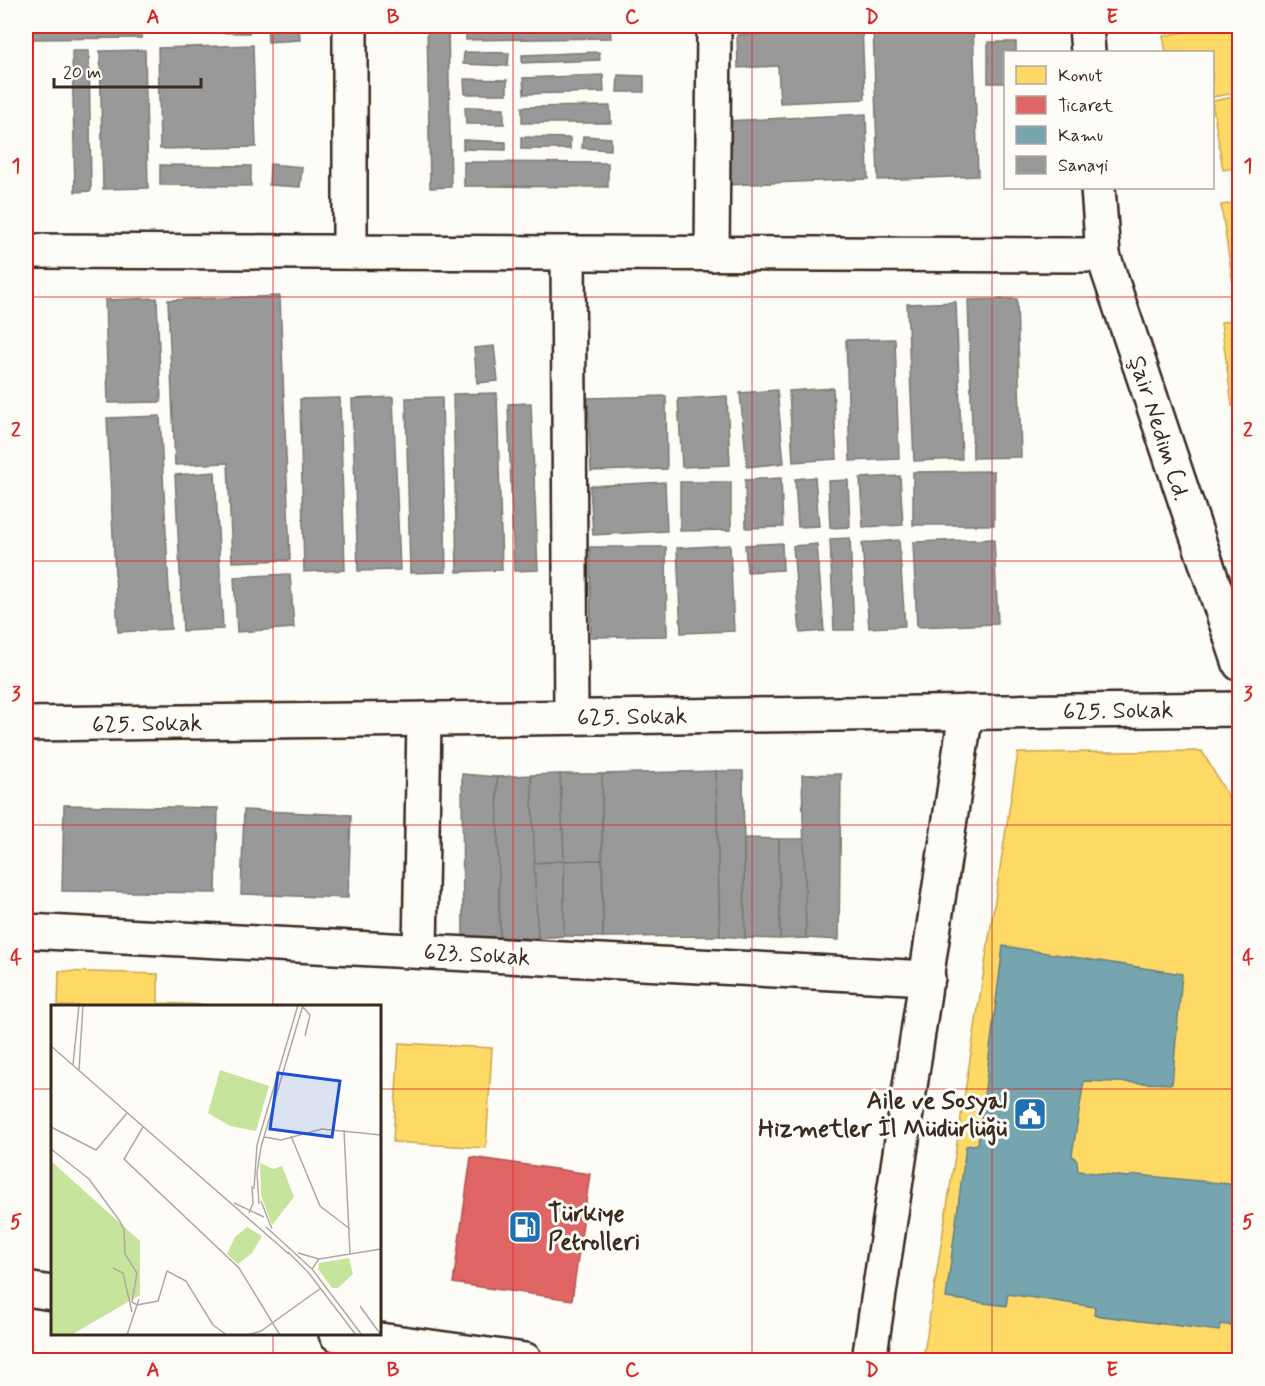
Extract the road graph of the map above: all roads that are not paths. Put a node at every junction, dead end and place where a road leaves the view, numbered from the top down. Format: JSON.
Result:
{"nodes":[{"id":1,"x":350,"y":26,"type":"edge"},
{"id":2,"x":714,"y":26,"type":"edge"},
{"id":3,"x":1086,"y":26,"type":"edge"},
{"id":4,"x":1088,"y":51,"type":"edge"},
{"id":5,"x":1098,"y":189,"type":"edge"},
{"id":6,"x":26,"y":251,"type":"edge"},
{"id":7,"x":350,"y":252,"type":"junction"},
{"id":8,"x":568,"y":253,"type":"junction"},
{"id":9,"x":712,"y":254,"type":"junction"},
{"id":10,"x":1103,"y":255,"type":"junction"},
{"id":11,"x":1239,"y":664,"type":"edge"},
{"id":12,"x":1239,"y":709,"type":"edge"},
{"id":13,"x":966,"y":712,"type":"junction"},
{"id":14,"x":571,"y":717,"type":"junction"},
{"id":15,"x":424,"y":719,"type":"junction"},
{"id":16,"x":26,"y":724,"type":"edge"},
{"id":17,"x":26,"y":931,"type":"edge"},
{"id":18,"x":420,"y":951,"type":"junction"},
{"id":19,"x":928,"y":978,"type":"junction"},
{"id":20,"x":26,"y":1289,"type":"edge"},
{"id":21,"x":51,"y":1293,"type":"edge"},
{"id":22,"x":343,"y":1335,"type":"edge"},
{"id":23,"x":525,"y":1360,"type":"edge"},
{"id":24,"x":868,"y":1360,"type":"edge"}],
"edges":[{"from":1,"to":7,"type":"street"},
{"from":2,"to":9,"type":"street"},
{"from":3,"to":4,"type":"street"},
{"from":5,"to":10,"type":"street","name":"Şair Nedim Cd."},
{"from":6,"to":7,"type":"street"},
{"from":7,"to":8,"type":"street"},
{"from":8,"to":9,"type":"street"},
{"from":8,"to":14,"type":"street"},
{"from":9,"to":10,"type":"street"},
{"from":10,"to":11,"type":"street","name":"Şair Nedim Cd."},
{"from":12,"to":13,"type":"street","name":"625. Sokak"},
{"from":13,"to":14,"type":"street","name":"625. Sokak"},
{"from":13,"to":19,"type":"street"},
{"from":14,"to":15,"type":"street","name":"625. Sokak"},
{"from":15,"to":16,"type":"street","name":"625. Sokak"},
{"from":15,"to":18,"type":"street"},
{"from":17,"to":18,"type":"street","name":"623. Sokak"},
{"from":18,"to":19,"type":"street","name":"623. Sokak"},
{"from":19,"to":24,"type":"street"},
{"from":20,"to":21,"type":"street"},
{"from":22,"to":23,"type":"street"}]}
